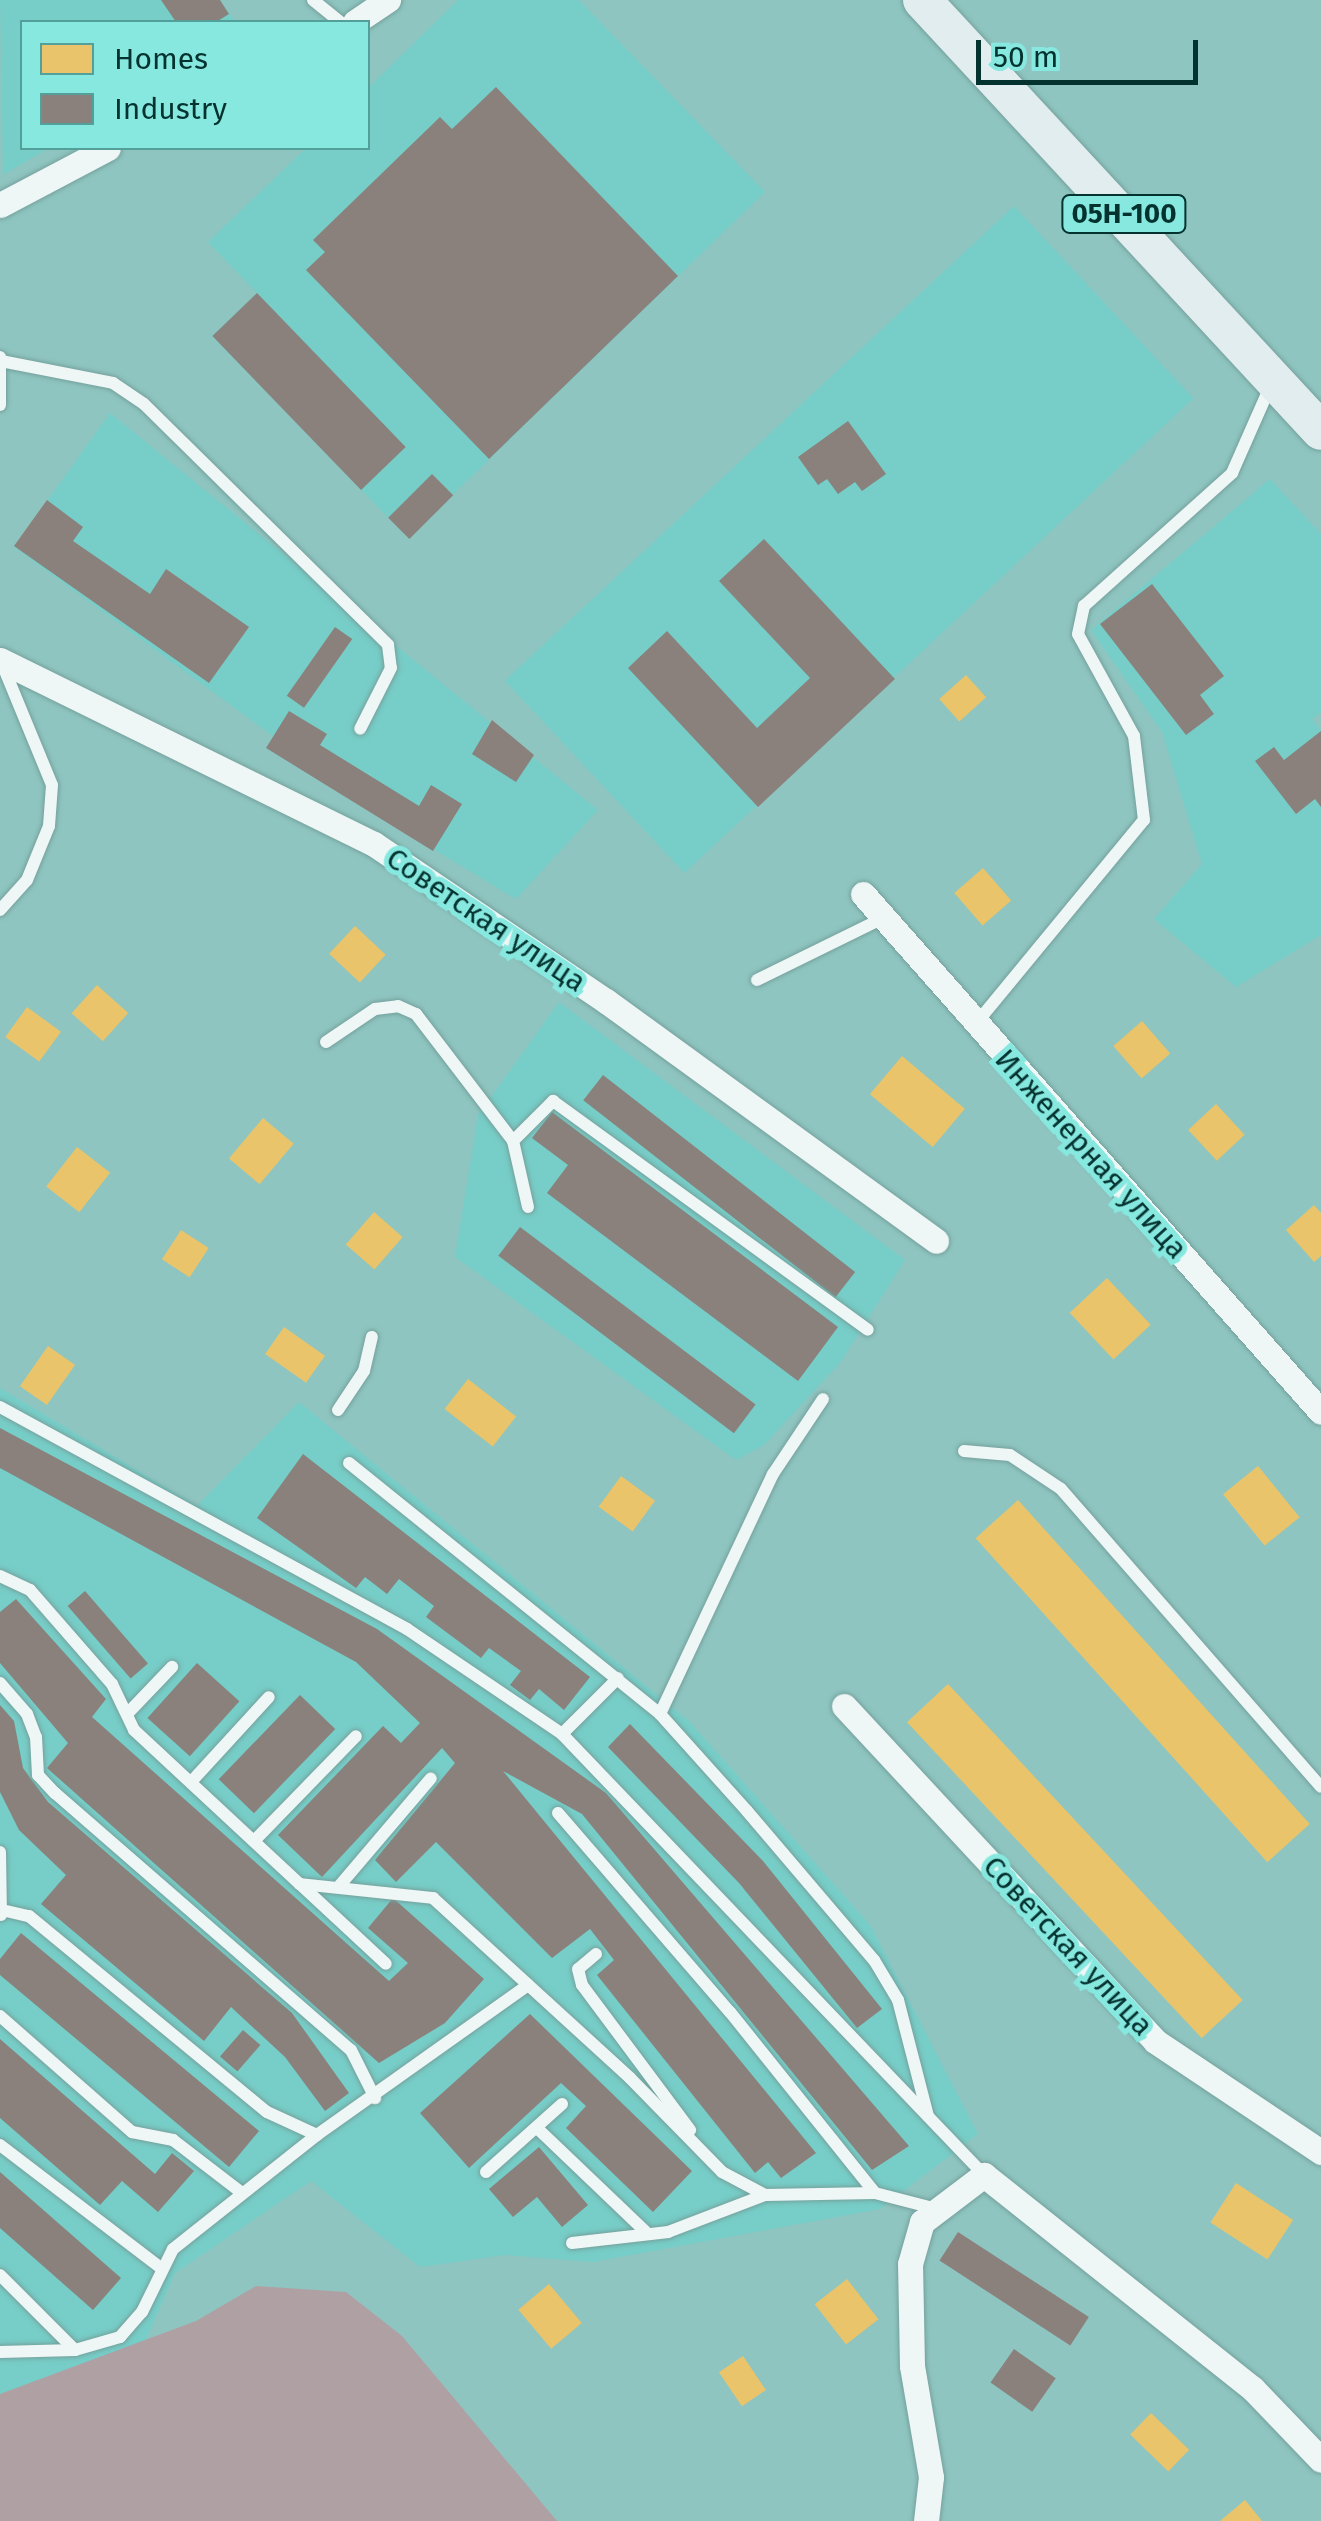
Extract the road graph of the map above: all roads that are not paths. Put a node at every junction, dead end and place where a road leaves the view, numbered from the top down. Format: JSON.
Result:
{"nodes":[{"id":1,"x":313,"y":0,"type":"edge"},
{"id":2,"x":388,"y":0,"type":"edge"},
{"id":3,"x":922,"y":0,"type":"edge"},
{"id":4,"x":338,"y":20,"type":"edge"},
{"id":5,"x":359,"y":20,"type":"edge"},
{"id":6,"x":104,"y":150,"type":"edge"},
{"id":7,"x":0,"y":205,"type":"edge"},
{"id":8,"x":1,"y":359,"type":"edge"},
{"id":9,"x":1273,"y":380,"type":"junction"},
{"id":10,"x":0,"y":406,"type":"edge"},
{"id":11,"x":1321,"y":431,"type":"edge"},
{"id":12,"x":0,"y":660,"type":"edge"},
{"id":13,"x":360,"y":729,"type":"dead end"},
{"id":14,"x":863,"y":894,"type":"dead end"},
{"id":15,"x":0,"y":910,"type":"edge"},
{"id":16,"x":883,"y":918,"type":"junction"},
{"id":17,"x":757,"y":980,"type":"dead end"},
{"id":18,"x":974,"y":1026,"type":"junction"},
{"id":19,"x":326,"y":1042,"type":"dead end"},
{"id":20,"x":513,"y":1141,"type":"junction"},
{"id":21,"x":528,"y":1206,"type":"dead end"},
{"id":22,"x":936,"y":1241,"type":"dead end"},
{"id":23,"x":868,"y":1330,"type":"dead end"},
{"id":24,"x":372,"y":1337,"type":"dead end"},
{"id":25,"x":823,"y":1399,"type":"dead end"},
{"id":26,"x":0,"y":1407,"type":"edge"},
{"id":27,"x":338,"y":1410,"type":"dead end"},
{"id":28,"x":1321,"y":1412,"type":"edge"},
{"id":29,"x":964,"y":1451,"type":"dead end"},
{"id":30,"x":349,"y":1464,"type":"dead end"},
{"id":31,"x":0,"y":1576,"type":"edge"},
{"id":32,"x":172,"y":1666,"type":"dead end"},
{"id":33,"x":618,"y":1678,"type":"junction"},
{"id":34,"x":0,"y":1683,"type":"edge"},
{"id":35,"x":269,"y":1698,"type":"dead end"},
{"id":36,"x":844,"y":1706,"type":"dead end"},
{"id":37,"x":128,"y":1712,"type":"junction"},
{"id":38,"x":660,"y":1714,"type":"junction"},
{"id":39,"x":562,"y":1734,"type":"junction"},
{"id":40,"x":356,"y":1736,"type":"dead end"},
{"id":41,"x":432,"y":1778,"type":"dead end"},
{"id":42,"x":191,"y":1782,"type":"junction"},
{"id":43,"x":1321,"y":1787,"type":"edge"},
{"id":44,"x":558,"y":1814,"type":"dead end"},
{"id":45,"x":254,"y":1841,"type":"junction"},
{"id":46,"x":0,"y":1852,"type":"edge"},
{"id":47,"x":300,"y":1884,"type":"junction"},
{"id":48,"x":340,"y":1886,"type":"junction"},
{"id":49,"x":1,"y":1914,"type":"edge"},
{"id":50,"x":596,"y":1954,"type":"dead end"},
{"id":51,"x":386,"y":1964,"type":"dead end"},
{"id":52,"x":528,"y":1985,"type":"junction"},
{"id":53,"x":0,"y":2016,"type":"edge"},
{"id":54,"x":375,"y":2098,"type":"junction"},
{"id":55,"x":562,"y":2104,"type":"dead end"},
{"id":56,"x":929,"y":2119,"type":"junction"},
{"id":57,"x":537,"y":2128,"type":"junction"},
{"id":58,"x":318,"y":2134,"type":"junction"},
{"id":59,"x":0,"y":2144,"type":"edge"},
{"id":60,"x":1321,"y":2152,"type":"edge"},
{"id":61,"x":486,"y":2172,"type":"dead end"},
{"id":62,"x":722,"y":2172,"type":"junction"},
{"id":63,"x":984,"y":2176,"type":"junction"},
{"id":64,"x":242,"y":2193,"type":"junction"},
{"id":65,"x":875,"y":2193,"type":"junction"},
{"id":66,"x":765,"y":2195,"type":"junction"},
{"id":67,"x":937,"y":2209,"type":"junction"},
{"id":68,"x":648,"y":2234,"type":"junction"},
{"id":69,"x":572,"y":2243,"type":"dead end"},
{"id":70,"x":161,"y":2268,"type":"junction"},
{"id":71,"x":0,"y":2275,"type":"edge"},
{"id":72,"x":75,"y":2350,"type":"junction"},
{"id":73,"x":0,"y":2352,"type":"edge"},
{"id":74,"x":1321,"y":2460,"type":"edge"},
{"id":75,"x":926,"y":2521,"type":"edge"}],
"edges":[{"from":1,"to":4,"type":"lane"},
{"from":2,"to":5,"type":"street"},
{"from":3,"to":9,"type":"main road","number":"05Н-100"},
{"from":6,"to":7,"type":"street"},
{"from":8,"to":10,"type":"lane"},
{"from":8,"to":13,"type":"lane"},
{"from":9,"to":11,"type":"main road","number":"05Н-100"},
{"from":9,"to":18,"type":"lane"},
{"from":12,"to":15,"type":"lane"},
{"from":12,"to":22,"type":"street","name":"Советская улица"},
{"from":14,"to":16,"type":"street","name":"Инженерная улица"},
{"from":16,"to":17,"type":"lane"},
{"from":16,"to":18,"type":"street","name":"Инженерная улица"},
{"from":18,"to":28,"type":"street","name":"Инженерная улица"},
{"from":19,"to":20,"type":"lane"},
{"from":20,"to":21,"type":"lane"},
{"from":20,"to":23,"type":"lane"},
{"from":24,"to":27,"type":"lane"},
{"from":25,"to":38,"type":"lane"},
{"from":26,"to":39,"type":"lane"},
{"from":29,"to":43,"type":"lane"},
{"from":30,"to":33,"type":"lane"},
{"from":31,"to":37,"type":"lane"},
{"from":32,"to":37,"type":"lane"},
{"from":33,"to":38,"type":"lane"},
{"from":33,"to":39,"type":"lane"},
{"from":34,"to":54,"type":"lane"},
{"from":35,"to":42,"type":"lane"},
{"from":36,"to":60,"type":"street","name":"Советская улица"},
{"from":37,"to":42,"type":"lane"},
{"from":38,"to":56,"type":"lane"},
{"from":39,"to":56,"type":"lane"},
{"from":40,"to":45,"type":"lane"},
{"from":41,"to":48,"type":"lane"},
{"from":42,"to":45,"type":"lane"},
{"from":44,"to":65,"type":"lane"},
{"from":45,"to":47,"type":"lane"},
{"from":46,"to":49,"type":"lane"},
{"from":47,"to":48,"type":"lane"},
{"from":47,"to":51,"type":"lane"},
{"from":48,"to":52,"type":"lane"},
{"from":49,"to":58,"type":"lane"},
{"from":50,"to":62,"type":"lane"},
{"from":52,"to":54,"type":"lane"},
{"from":52,"to":62,"type":"lane"},
{"from":53,"to":64,"type":"lane"},
{"from":54,"to":58,"type":"lane"},
{"from":55,"to":57,"type":"lane"},
{"from":56,"to":63,"type":"lane"},
{"from":57,"to":61,"type":"lane"},
{"from":57,"to":68,"type":"lane"},
{"from":58,"to":64,"type":"lane"},
{"from":59,"to":70,"type":"lane"},
{"from":62,"to":66,"type":"lane"},
{"from":63,"to":67,"type":"street"},
{"from":63,"to":74,"type":"street"},
{"from":64,"to":70,"type":"lane"},
{"from":65,"to":66,"type":"lane"},
{"from":65,"to":67,"type":"lane"},
{"from":66,"to":68,"type":"lane"},
{"from":67,"to":75,"type":"street"},
{"from":68,"to":69,"type":"lane"},
{"from":70,"to":72,"type":"lane"},
{"from":71,"to":72,"type":"lane"},
{"from":72,"to":73,"type":"lane"}]}
